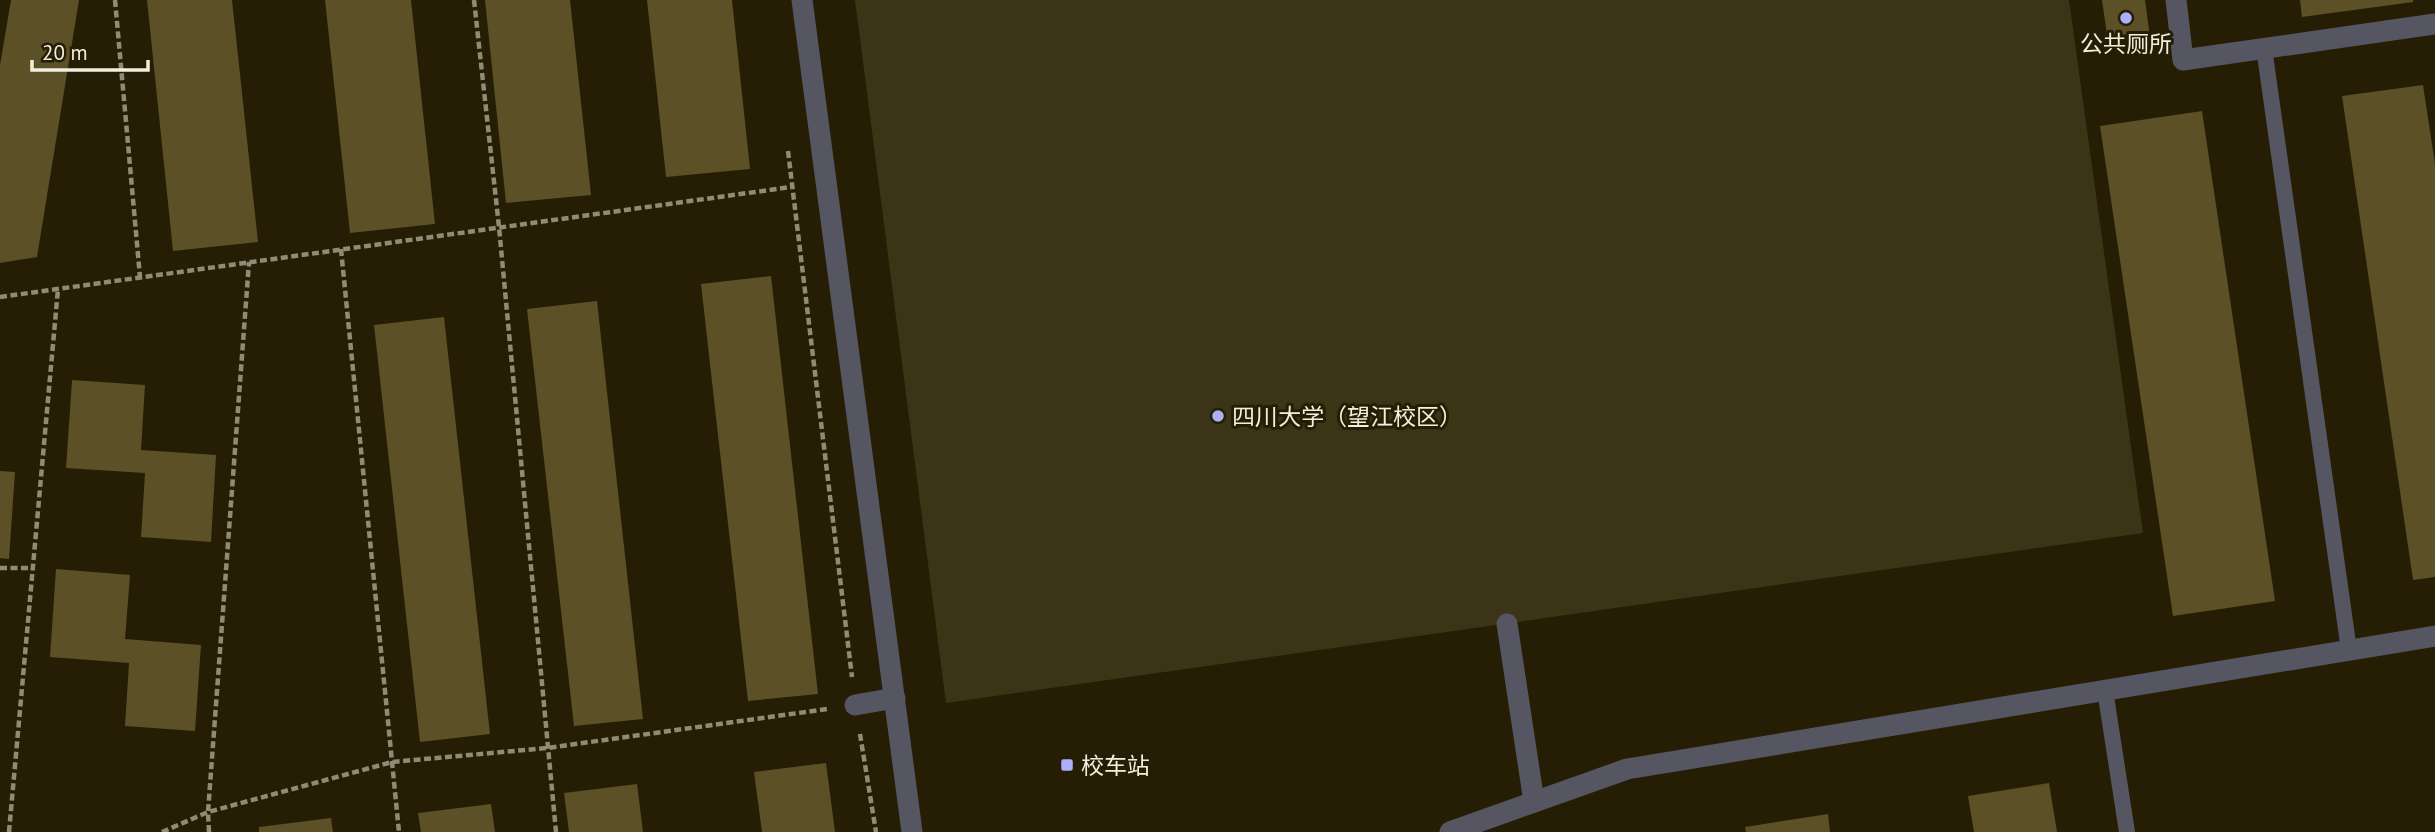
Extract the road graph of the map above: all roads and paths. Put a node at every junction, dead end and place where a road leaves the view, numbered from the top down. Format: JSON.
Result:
{"nodes":[{"id":1,"x":115,"y":0,"type":"edge"},
{"id":2,"x":474,"y":0,"type":"edge"},
{"id":3,"x":802,"y":0,"type":"edge"},
{"id":4,"x":2176,"y":0,"type":"edge"},
{"id":5,"x":2435,"y":24,"type":"edge"},
{"id":6,"x":2264,"y":48,"type":"junction"},
{"id":7,"x":788,"y":147,"type":"dead end"},
{"id":8,"x":791,"y":187,"type":"junction"},
{"id":9,"x":499,"y":227,"type":"junction"},
{"id":10,"x":341,"y":249,"type":"junction"},
{"id":11,"x":249,"y":262,"type":"junction"},
{"id":12,"x":140,"y":277,"type":"junction"},
{"id":13,"x":58,"y":289,"type":"junction"},
{"id":14,"x":0,"y":296,"type":"edge"},
{"id":15,"x":0,"y":568,"type":"edge"},
{"id":16,"x":33,"y":568,"type":"junction"},
{"id":17,"x":1507,"y":624,"type":"dead end"},
{"id":18,"x":2435,"y":635,"type":"edge"},
{"id":19,"x":2349,"y":650,"type":"junction"},
{"id":20,"x":2105,"y":690,"type":"junction"},
{"id":21,"x":895,"y":698,"type":"junction"},
{"id":22,"x":855,"y":705,"type":"junction"},
{"id":23,"x":547,"y":748,"type":"junction"},
{"id":24,"x":392,"y":762,"type":"junction"},
{"id":25,"x":1535,"y":802,"type":"junction"},
{"id":26,"x":208,"y":812,"type":"junction"},
{"id":27,"x":1491,"y":825,"type":"edge"},
{"id":28,"x":9,"y":832,"type":"edge"},
{"id":29,"x":162,"y":832,"type":"edge"},
{"id":30,"x":209,"y":832,"type":"edge"},
{"id":31,"x":399,"y":832,"type":"edge"},
{"id":32,"x":556,"y":832,"type":"edge"},
{"id":33,"x":876,"y":832,"type":"edge"},
{"id":34,"x":912,"y":832,"type":"edge"},
{"id":35,"x":1450,"y":832,"type":"edge"},
{"id":36,"x":2127,"y":832,"type":"edge"}],
"edges":[{"from":1,"to":12,"type":"path"},
{"from":2,"to":9,"type":"path"},
{"from":3,"to":21,"type":"street"},
{"from":4,"to":6,"type":"street"},
{"from":5,"to":6,"type":"street"},
{"from":6,"to":19,"type":"lane"},
{"from":7,"to":8,"type":"path"},
{"from":8,"to":9,"type":"path"},
{"from":8,"to":22,"type":"path"},
{"from":9,"to":10,"type":"path"},
{"from":9,"to":23,"type":"path"},
{"from":10,"to":11,"type":"path"},
{"from":10,"to":24,"type":"path"},
{"from":11,"to":12,"type":"path"},
{"from":11,"to":26,"type":"path"},
{"from":12,"to":13,"type":"path"},
{"from":13,"to":14,"type":"path"},
{"from":13,"to":16,"type":"path"},
{"from":15,"to":16,"type":"path"},
{"from":16,"to":28,"type":"path"},
{"from":17,"to":25,"type":"street"},
{"from":18,"to":19,"type":"street"},
{"from":19,"to":20,"type":"street"},
{"from":20,"to":25,"type":"street"},
{"from":20,"to":36,"type":"lane"},
{"from":21,"to":22,"type":"street"},
{"from":21,"to":34,"type":"street"},
{"from":22,"to":23,"type":"path"},
{"from":22,"to":33,"type":"path"},
{"from":23,"to":24,"type":"path"},
{"from":23,"to":32,"type":"path"},
{"from":24,"to":26,"type":"path"},
{"from":24,"to":31,"type":"path"},
{"from":25,"to":27,"type":"street"},
{"from":26,"to":29,"type":"path"},
{"from":26,"to":30,"type":"path"},
{"from":27,"to":35,"type":"street"}]}
